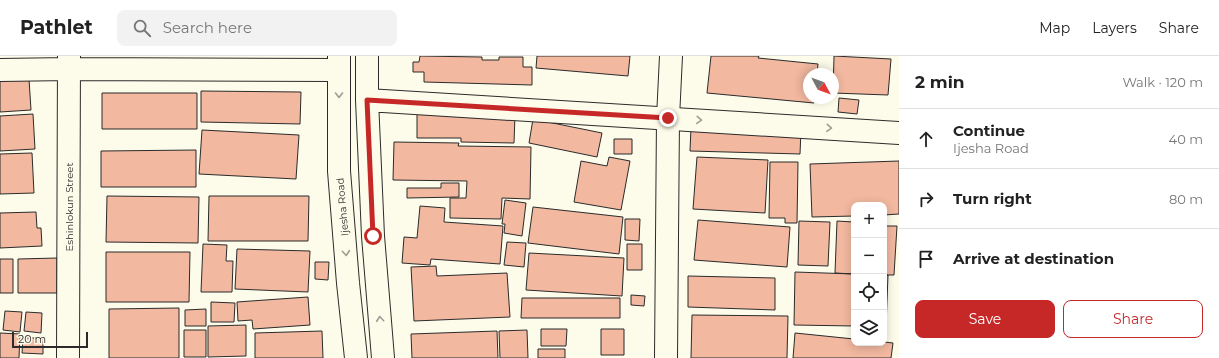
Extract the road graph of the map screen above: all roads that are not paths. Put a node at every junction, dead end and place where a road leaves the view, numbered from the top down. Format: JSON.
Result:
{"nodes":[{"id":1,"x":366,"y":56,"type":"edge"},
{"id":2,"x":671,"y":56,"type":"edge"},
{"id":3,"x":69,"y":62,"type":"edge"},
{"id":4,"x":339,"y":63,"type":"edge"},
{"id":5,"x":0,"y":70,"type":"edge"},
{"id":6,"x":367,"y":100,"type":"junction"},
{"id":7,"x":668,"y":118,"type":"junction"},
{"id":8,"x":899,"y":133,"type":"edge"},
{"id":9,"x":68,"y":358,"type":"edge"},
{"id":10,"x":356,"y":358,"type":"edge"},
{"id":11,"x":383,"y":358,"type":"edge"},
{"id":12,"x":666,"y":358,"type":"edge"}],
"edges":[{"from":1,"to":6,"type":"main road"},
{"from":2,"to":7,"type":"main road"},
{"from":3,"to":4,"type":"main road"},
{"from":3,"to":5,"type":"main road"},
{"from":3,"to":9,"type":"main road","name":"Eshinlokun Street"},
{"from":4,"to":10,"type":"main road","name":"Ijesha Road","one_way":true},
{"from":6,"to":7,"type":"main road"},
{"from":11,"to":6,"type":"main road","one_way":true},
{"from":7,"to":8,"type":"main road","one_way":true},
{"from":7,"to":12,"type":"main road"}]}
